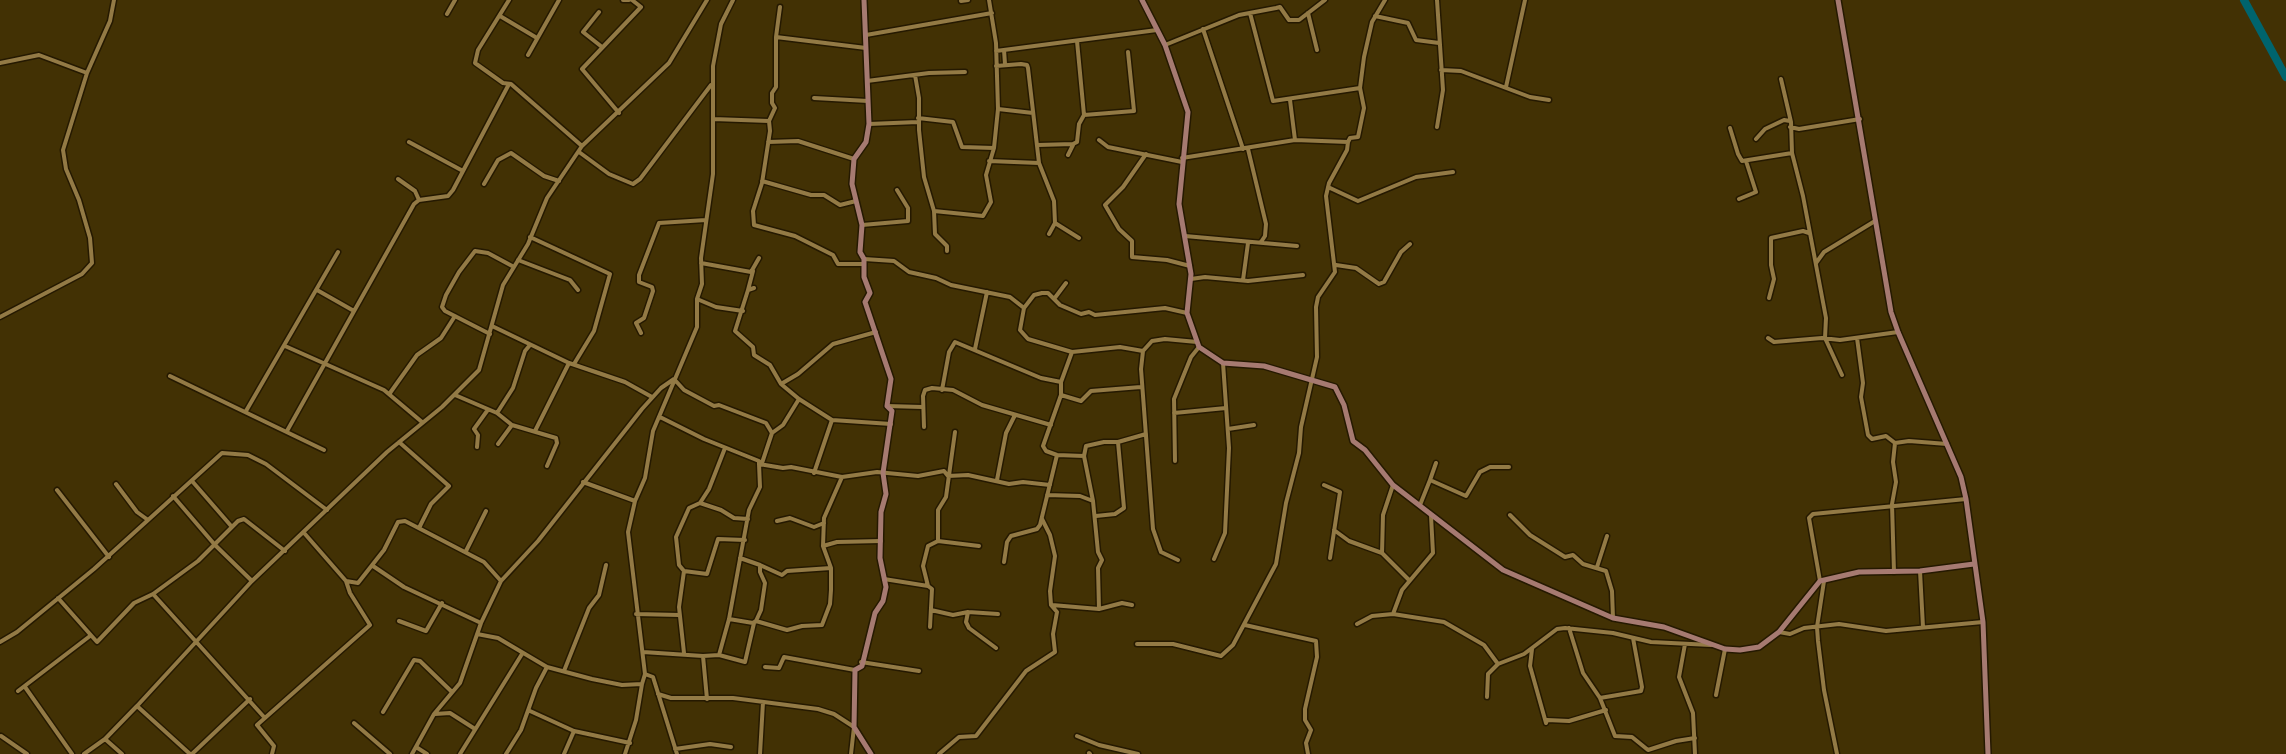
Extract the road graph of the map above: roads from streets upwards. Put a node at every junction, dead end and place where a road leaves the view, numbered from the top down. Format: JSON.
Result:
{"nodes":[{"id":1,"x":114,"y":0,"type":"edge"},
{"id":2,"x":455,"y":0,"type":"edge"},
{"id":3,"x":509,"y":0,"type":"edge"},
{"id":4,"x":559,"y":0,"type":"edge"},
{"id":5,"x":623,"y":0,"type":"edge"},
{"id":6,"x":630,"y":0,"type":"edge"},
{"id":7,"x":707,"y":0,"type":"edge"},
{"id":8,"x":733,"y":0,"type":"edge"},
{"id":9,"x":864,"y":0,"type":"edge"},
{"id":10,"x":968,"y":0,"type":"edge"},
{"id":11,"x":989,"y":0,"type":"edge"},
{"id":12,"x":1142,"y":0,"type":"edge"},
{"id":13,"x":1325,"y":0,"type":"edge"},
{"id":14,"x":1385,"y":0,"type":"edge"},
{"id":15,"x":1437,"y":0,"type":"edge"},
{"id":16,"x":1525,"y":0,"type":"edge"},
{"id":17,"x":1838,"y":0,"type":"edge"},
{"id":18,"x":961,"y":2,"type":"dead end"},
{"id":19,"x":780,"y":8,"type":"dead end"},
{"id":20,"x":599,"y":12,"type":"dead end"},
{"id":21,"x":993,"y":13,"type":"junction"},
{"id":22,"x":1250,"y":13,"type":"junction"},
{"id":23,"x":1308,"y":13,"type":"junction"},
{"id":24,"x":447,"y":14,"type":"dead end"},
{"id":25,"x":500,"y":16,"type":"junction"},
{"id":26,"x":1375,"y":16,"type":"junction"},
{"id":27,"x":1203,"y":29,"type":"junction"},
{"id":28,"x":1157,"y":30,"type":"junction"},
{"id":29,"x":866,"y":35,"type":"junction"},
{"id":30,"x":537,"y":38,"type":"junction"},
{"id":31,"x":776,"y":38,"type":"junction"},
{"id":32,"x":1077,"y":41,"type":"junction"},
{"id":33,"x":1439,"y":43,"type":"junction"},
{"id":34,"x":1165,"y":45,"type":"junction"},
{"id":35,"x":602,"y":47,"type":"junction"},
{"id":36,"x":866,"y":48,"type":"junction"},
{"id":37,"x":1004,"y":50,"type":"junction"},
{"id":38,"x":1317,"y":50,"type":"dead end"},
{"id":39,"x":996,"y":51,"type":"junction"},
{"id":40,"x":1128,"y":52,"type":"dead end"},
{"id":41,"x":528,"y":55,"type":"dead end"},
{"id":42,"x":0,"y":63,"type":"edge"},
{"id":43,"x":1005,"y":64,"type":"junction"},
{"id":44,"x":996,"y":66,"type":"junction"},
{"id":45,"x":1441,"y":70,"type":"junction"},
{"id":46,"x":965,"y":72,"type":"dead end"},
{"id":47,"x":87,"y":74,"type":"junction"},
{"id":48,"x":915,"y":75,"type":"junction"},
{"id":49,"x":1781,"y":79,"type":"dead end"},
{"id":50,"x":867,"y":81,"type":"junction"},
{"id":51,"x":509,"y":84,"type":"junction"},
{"id":52,"x":712,"y":85,"type":"junction"},
{"id":53,"x":1506,"y":87,"type":"junction"},
{"id":54,"x":1360,"y":88,"type":"junction"},
{"id":55,"x":814,"y":98,"type":"dead end"},
{"id":56,"x":1290,"y":100,"type":"junction"},
{"id":57,"x":1549,"y":100,"type":"dead end"},
{"id":58,"x":868,"y":101,"type":"junction"},
{"id":59,"x":998,"y":109,"type":"junction"},
{"id":60,"x":619,"y":113,"type":"junction"},
{"id":61,"x":1033,"y":113,"type":"junction"},
{"id":62,"x":1084,"y":115,"type":"junction"},
{"id":63,"x":713,"y":118,"type":"junction"},
{"id":64,"x":1860,"y":118,"type":"junction"},
{"id":65,"x":918,"y":120,"type":"junction"},
{"id":66,"x":768,"y":121,"type":"junction"},
{"id":67,"x":869,"y":124,"type":"junction"},
{"id":68,"x":1790,"y":124,"type":"junction"},
{"id":69,"x":1437,"y":127,"type":"dead end"},
{"id":70,"x":1730,"y":128,"type":"dead end"},
{"id":71,"x":1799,"y":129,"type":"junction"},
{"id":72,"x":1756,"y":139,"type":"dead end"},
{"id":73,"x":1099,"y":140,"type":"dead end"},
{"id":74,"x":1295,"y":140,"type":"junction"},
{"id":75,"x":409,"y":142,"type":"dead end"},
{"id":76,"x":768,"y":142,"type":"junction"},
{"id":77,"x":1348,"y":142,"type":"junction"},
{"id":78,"x":1791,"y":142,"type":"junction"},
{"id":79,"x":1073,"y":144,"type":"junction"},
{"id":80,"x":1038,"y":145,"type":"junction"},
{"id":81,"x":582,"y":146,"type":"junction"},
{"id":82,"x":994,"y":148,"type":"junction"},
{"id":83,"x":1245,"y":149,"type":"junction"},
{"id":84,"x":579,"y":152,"type":"junction"},
{"id":85,"x":1792,"y":153,"type":"junction"},
{"id":86,"x":1146,"y":154,"type":"junction"},
{"id":87,"x":1068,"y":155,"type":"dead end"},
{"id":88,"x":854,"y":159,"type":"junction"},
{"id":89,"x":1182,"y":160,"type":"junction"},
{"id":90,"x":989,"y":161,"type":"junction"},
{"id":91,"x":1746,"y":161,"type":"junction"},
{"id":92,"x":1039,"y":163,"type":"junction"},
{"id":93,"x":463,"y":171,"type":"junction"},
{"id":94,"x":1453,"y":172,"type":"dead end"},
{"id":95,"x":398,"y":179,"type":"dead end"},
{"id":96,"x":559,"y":181,"type":"junction"},
{"id":97,"x":762,"y":181,"type":"junction"},
{"id":98,"x":484,"y":184,"type":"dead end"},
{"id":99,"x":1328,"y":187,"type":"junction"},
{"id":100,"x":897,"y":190,"type":"dead end"},
{"id":101,"x":1739,"y":199,"type":"dead end"},
{"id":102,"x":419,"y":200,"type":"junction"},
{"id":103,"x":856,"y":201,"type":"junction"},
{"id":104,"x":934,"y":211,"type":"junction"},
{"id":105,"x":706,"y":220,"type":"junction"},
{"id":106,"x":1876,"y":221,"type":"junction"},
{"id":107,"x":1055,"y":223,"type":"junction"},
{"id":108,"x":1807,"y":224,"type":"junction"},
{"id":109,"x":862,"y":225,"type":"junction"},
{"id":110,"x":1803,"y":231,"type":"junction"},
{"id":111,"x":1049,"y":234,"type":"dead end"},
{"id":112,"x":1809,"y":234,"type":"junction"},
{"id":113,"x":530,"y":237,"type":"junction"},
{"id":114,"x":1184,"y":237,"type":"junction"},
{"id":115,"x":1079,"y":238,"type":"dead end"},
{"id":116,"x":1261,"y":242,"type":"junction"},
{"id":117,"x":1248,"y":243,"type":"junction"},
{"id":118,"x":1410,"y":244,"type":"dead end"},
{"id":119,"x":1297,"y":246,"type":"dead end"},
{"id":120,"x":1814,"y":250,"type":"junction"},
{"id":121,"x":947,"y":251,"type":"dead end"},
{"id":122,"x":338,"y":252,"type":"dead end"},
{"id":123,"x":1824,"y":252,"type":"junction"},
{"id":124,"x":759,"y":258,"type":"dead end"},
{"id":125,"x":518,"y":260,"type":"junction"},
{"id":126,"x":863,"y":261,"type":"junction"},
{"id":127,"x":701,"y":263,"type":"junction"},
{"id":128,"x":1815,"y":264,"type":"junction"},
{"id":129,"x":1190,"y":266,"type":"junction"},
{"id":130,"x":1336,"y":266,"type":"junction"},
{"id":131,"x":514,"y":267,"type":"junction"},
{"id":132,"x":753,"y":270,"type":"junction"},
{"id":133,"x":1303,"y":275,"type":"dead end"},
{"id":134,"x":1191,"y":279,"type":"junction"},
{"id":135,"x":1243,"y":280,"type":"junction"},
{"id":136,"x":1066,"y":283,"type":"dead end"},
{"id":137,"x":754,"y":288,"type":"dead end"},
{"id":138,"x":578,"y":290,"type":"dead end"},
{"id":139,"x":748,"y":290,"type":"junction"},
{"id":140,"x":317,"y":291,"type":"junction"},
{"id":141,"x":987,"y":292,"type":"junction"},
{"id":142,"x":1769,"y":298,"type":"dead end"},
{"id":143,"x":697,"y":299,"type":"junction"},
{"id":144,"x":1054,"y":300,"type":"junction"},
{"id":145,"x":1024,"y":308,"type":"junction"},
{"id":146,"x":354,"y":311,"type":"junction"},
{"id":147,"x":743,"y":311,"type":"junction"},
{"id":148,"x":1187,"y":313,"type":"junction"},
{"id":149,"x":455,"y":316,"type":"junction"},
{"id":150,"x":0,"y":317,"type":"edge"},
{"id":151,"x":491,"y":325,"type":"junction"},
{"id":152,"x":876,"y":332,"type":"junction"},
{"id":153,"x":1898,"y":332,"type":"junction"},
{"id":154,"x":641,"y":333,"type":"dead end"},
{"id":155,"x":490,"y":334,"type":"junction"},
{"id":156,"x":1768,"y":338,"type":"dead end"},
{"id":157,"x":1825,"y":338,"type":"junction"},
{"id":158,"x":1857,"y":338,"type":"junction"},
{"id":159,"x":530,"y":345,"type":"junction"},
{"id":160,"x":1199,"y":345,"type":"junction"},
{"id":161,"x":285,"y":346,"type":"junction"},
{"id":162,"x":975,"y":349,"type":"junction"},
{"id":163,"x":1143,"y":351,"type":"junction"},
{"id":164,"x":1072,"y":352,"type":"junction"},
{"id":165,"x":326,"y":363,"type":"junction"},
{"id":166,"x":571,"y":363,"type":"junction"},
{"id":167,"x":1222,"y":363,"type":"junction"},
{"id":168,"x":1842,"y":375,"type":"dead end"},
{"id":169,"x":170,"y":376,"type":"dead end"},
{"id":170,"x":674,"y":380,"type":"junction"},
{"id":171,"x":1310,"y":381,"type":"junction"},
{"id":172,"x":1061,"y":382,"type":"junction"},
{"id":173,"x":782,"y":384,"type":"junction"},
{"id":174,"x":1141,"y":387,"type":"junction"},
{"id":175,"x":942,"y":390,"type":"junction"},
{"id":176,"x":390,"y":393,"type":"junction"},
{"id":177,"x":455,"y":395,"type":"junction"},
{"id":178,"x":1061,"y":395,"type":"junction"},
{"id":179,"x":652,"y":397,"type":"junction"},
{"id":180,"x":799,"y":399,"type":"junction"},
{"id":181,"x":887,"y":406,"type":"junction"},
{"id":182,"x":922,"y":407,"type":"junction"},
{"id":183,"x":1226,"y":408,"type":"junction"},
{"id":184,"x":246,"y":411,"type":"junction"},
{"id":185,"x":488,"y":411,"type":"junction"},
{"id":186,"x":497,"y":413,"type":"junction"},
{"id":187,"x":1174,"y":413,"type":"junction"},
{"id":188,"x":1016,"y":415,"type":"junction"},
{"id":189,"x":660,"y":417,"type":"junction"},
{"id":190,"x":832,"y":420,"type":"junction"},
{"id":191,"x":422,"y":422,"type":"junction"},
{"id":192,"x":892,"y":424,"type":"junction"},
{"id":193,"x":1254,"y":424,"type":"dead end"},
{"id":194,"x":512,"y":425,"type":"junction"},
{"id":195,"x":1051,"y":425,"type":"junction"},
{"id":196,"x":924,"y":427,"type":"dead end"},
{"id":197,"x":1228,"y":429,"type":"junction"},
{"id":198,"x":287,"y":430,"type":"junction"},
{"id":199,"x":535,"y":431,"type":"junction"},
{"id":200,"x":955,"y":432,"type":"dead end"},
{"id":201,"x":772,"y":433,"type":"junction"},
{"id":202,"x":1146,"y":434,"type":"junction"},
{"id":203,"x":399,"y":442,"type":"junction"},
{"id":204,"x":1118,"y":442,"type":"junction"},
{"id":205,"x":1895,"y":443,"type":"junction"},
{"id":206,"x":498,"y":444,"type":"dead end"},
{"id":207,"x":1948,"y":444,"type":"junction"},
{"id":208,"x":477,"y":447,"type":"dead end"},
{"id":209,"x":725,"y":448,"type":"junction"},
{"id":210,"x":324,"y":450,"type":"dead end"},
{"id":211,"x":1058,"y":455,"type":"junction"},
{"id":212,"x":1084,"y":456,"type":"junction"},
{"id":213,"x":1175,"y":461,"type":"dead end"},
{"id":214,"x":760,"y":463,"type":"junction"},
{"id":215,"x":1436,"y":463,"type":"dead end"},
{"id":216,"x":547,"y":466,"type":"dead end"},
{"id":217,"x":1509,"y":467,"type":"dead end"},
{"id":218,"x":883,"y":473,"type":"junction"},
{"id":219,"x":814,"y":474,"type":"junction"},
{"id":220,"x":948,"y":476,"type":"junction"},
{"id":221,"x":842,"y":477,"type":"junction"},
{"id":222,"x":997,"y":480,"type":"junction"},
{"id":223,"x":1430,"y":480,"type":"junction"},
{"id":224,"x":192,"y":481,"type":"junction"},
{"id":225,"x":583,"y":482,"type":"junction"},
{"id":226,"x":116,"y":484,"type":"dead end"},
{"id":227,"x":1050,"y":485,"type":"junction"},
{"id":228,"x":1324,"y":485,"type":"dead end"},
{"id":229,"x":1393,"y":485,"type":"junction"},
{"id":230,"x":57,"y":490,"type":"dead end"},
{"id":231,"x":1047,"y":495,"type":"junction"},
{"id":232,"x":173,"y":496,"type":"junction"},
{"id":233,"x":1966,"y":499,"type":"junction"},
{"id":234,"x":635,"y":501,"type":"junction"},
{"id":235,"x":1093,"y":501,"type":"junction"},
{"id":236,"x":700,"y":503,"type":"junction"},
{"id":237,"x":1892,"y":504,"type":"junction"},
{"id":238,"x":1419,"y":506,"type":"junction"},
{"id":239,"x":327,"y":510,"type":"junction"},
{"id":240,"x":486,"y":511,"type":"dead end"},
{"id":241,"x":1510,"y":515,"type":"dead end"},
{"id":242,"x":1096,"y":516,"type":"junction"},
{"id":243,"x":1431,"y":516,"type":"junction"},
{"id":244,"x":748,"y":519,"type":"junction"},
{"id":245,"x":1042,"y":519,"type":"junction"},
{"id":246,"x":148,"y":520,"type":"junction"},
{"id":247,"x":777,"y":521,"type":"dead end"},
{"id":248,"x":824,"y":523,"type":"junction"},
{"id":249,"x":232,"y":527,"type":"junction"},
{"id":250,"x":419,"y":528,"type":"junction"},
{"id":251,"x":1334,"y":530,"type":"junction"},
{"id":252,"x":305,"y":534,"type":"junction"},
{"id":253,"x":1607,"y":536,"type":"dead end"},
{"id":254,"x":744,"y":540,"type":"junction"},
{"id":255,"x":882,"y":541,"type":"junction"},
{"id":256,"x":938,"y":541,"type":"junction"},
{"id":257,"x":215,"y":545,"type":"junction"},
{"id":258,"x":823,"y":546,"type":"junction"},
{"id":259,"x":979,"y":546,"type":"dead end"},
{"id":260,"x":285,"y":551,"type":"junction"},
{"id":261,"x":466,"y":551,"type":"junction"},
{"id":262,"x":1382,"y":553,"type":"junction"},
{"id":263,"x":109,"y":557,"type":"junction"},
{"id":264,"x":740,"y":558,"type":"junction"},
{"id":265,"x":1330,"y":558,"type":"dead end"},
{"id":266,"x":1214,"y":559,"type":"dead end"},
{"id":267,"x":1178,"y":560,"type":"dead end"},
{"id":268,"x":1004,"y":562,"type":"dead end"},
{"id":269,"x":1974,"y":564,"type":"junction"},
{"id":270,"x":606,"y":565,"type":"dead end"},
{"id":271,"x":760,"y":565,"type":"junction"},
{"id":272,"x":373,"y":566,"type":"junction"},
{"id":273,"x":1597,"y":567,"type":"junction"},
{"id":274,"x":831,"y":568,"type":"junction"},
{"id":275,"x":684,"y":571,"type":"junction"},
{"id":276,"x":1920,"y":571,"type":"junction"},
{"id":277,"x":1894,"y":572,"type":"junction"},
{"id":278,"x":883,"y":579,"type":"junction"},
{"id":279,"x":1409,"y":580,"type":"junction"},
{"id":280,"x":252,"y":581,"type":"junction"},
{"id":281,"x":346,"y":581,"type":"junction"},
{"id":282,"x":501,"y":581,"type":"junction"},
{"id":283,"x":1822,"y":581,"type":"junction"},
{"id":284,"x":358,"y":583,"type":"junction"},
{"id":285,"x":928,"y":586,"type":"junction"},
{"id":286,"x":350,"y":593,"type":"junction"},
{"id":287,"x":153,"y":594,"type":"junction"},
{"id":288,"x":58,"y":598,"type":"junction"},
{"id":289,"x":442,"y":603,"type":"junction"},
{"id":290,"x":1051,"y":605,"type":"junction"},
{"id":291,"x":1132,"y":605,"type":"dead end"},
{"id":292,"x":1099,"y":609,"type":"junction"},
{"id":293,"x":931,"y":610,"type":"junction"},
{"id":294,"x":968,"y":612,"type":"junction"},
{"id":295,"x":636,"y":614,"type":"junction"},
{"id":296,"x":998,"y":614,"type":"dead end"},
{"id":297,"x":1393,"y":614,"type":"junction"},
{"id":298,"x":679,"y":615,"type":"junction"},
{"id":299,"x":1613,"y":618,"type":"junction"},
{"id":300,"x":729,"y":620,"type":"junction"},
{"id":301,"x":399,"y":621,"type":"dead end"},
{"id":302,"x":481,"y":622,"type":"junction"},
{"id":303,"x":755,"y":622,"type":"junction"},
{"id":304,"x":1983,"y":622,"type":"junction"},
{"id":305,"x":1358,"y":624,"type":"dead end"},
{"id":306,"x":1245,"y":625,"type":"junction"},
{"id":307,"x":930,"y":627,"type":"dead end"},
{"id":308,"x":1817,"y":627,"type":"junction"},
{"id":309,"x":1923,"y":627,"type":"junction"},
{"id":310,"x":1569,"y":628,"type":"junction"},
{"id":311,"x":1779,"y":632,"type":"junction"},
{"id":312,"x":477,"y":634,"type":"junction"},
{"id":313,"x":90,"y":636,"type":"junction"},
{"id":314,"x":1633,"y":638,"type":"junction"},
{"id":315,"x":196,"y":641,"type":"junction"},
{"id":316,"x":0,"y":642,"type":"edge"},
{"id":317,"x":1137,"y":644,"type":"dead end"},
{"id":318,"x":1685,"y":644,"type":"junction"},
{"id":319,"x":1714,"y":645,"type":"junction"},
{"id":320,"x":996,"y":648,"type":"dead end"},
{"id":321,"x":1532,"y":649,"type":"junction"},
{"id":322,"x":1725,"y":649,"type":"junction"},
{"id":323,"x":643,"y":652,"type":"junction"},
{"id":324,"x":684,"y":653,"type":"junction"},
{"id":325,"x":522,"y":654,"type":"junction"},
{"id":326,"x":719,"y":655,"type":"junction"},
{"id":327,"x":703,"y":656,"type":"junction"},
{"id":328,"x":861,"y":662,"type":"junction"},
{"id":329,"x":1498,"y":664,"type":"junction"},
{"id":330,"x":547,"y":667,"type":"junction"},
{"id":331,"x":765,"y":668,"type":"dead end"},
{"id":332,"x":564,"y":670,"type":"junction"},
{"id":333,"x":855,"y":670,"type":"junction"},
{"id":334,"x":919,"y":671,"type":"dead end"},
{"id":335,"x":645,"y":674,"type":"junction"},
{"id":336,"x":642,"y":684,"type":"junction"},
{"id":337,"x":25,"y":687,"type":"junction"},
{"id":338,"x":18,"y":691,"type":"dead end"},
{"id":339,"x":452,"y":692,"type":"junction"},
{"id":340,"x":657,"y":694,"type":"junction"},
{"id":341,"x":1716,"y":695,"type":"dead end"},
{"id":342,"x":1487,"y":697,"type":"dead end"},
{"id":343,"x":1600,"y":698,"type":"junction"},
{"id":344,"x":250,"y":699,"type":"junction"},
{"id":345,"x":707,"y":699,"type":"junction"},
{"id":346,"x":763,"y":702,"type":"junction"},
{"id":347,"x":137,"y":706,"type":"junction"},
{"id":348,"x":1606,"y":710,"type":"junction"},
{"id":349,"x":530,"y":711,"type":"junction"},
{"id":350,"x":383,"y":712,"type":"dead end"},
{"id":351,"x":434,"y":714,"type":"junction"},
{"id":352,"x":264,"y":717,"type":"junction"},
{"id":353,"x":354,"y":723,"type":"dead end"},
{"id":354,"x":854,"y":727,"type":"junction"},
{"id":355,"x":475,"y":729,"type":"junction"},
{"id":356,"x":574,"y":731,"type":"junction"},
{"id":357,"x":1,"y":736,"type":"edge"},
{"id":358,"x":1077,"y":736,"type":"dead end"},
{"id":359,"x":1695,"y":738,"type":"junction"},
{"id":360,"x":105,"y":739,"type":"junction"},
{"id":361,"x":630,"y":743,"type":"junction"},
{"id":362,"x":416,"y":747,"type":"junction"},
{"id":363,"x":731,"y":747,"type":"dead end"},
{"id":364,"x":676,"y":751,"type":"edge"},
{"id":365,"x":27,"y":754,"type":"edge"},
{"id":366,"x":72,"y":754,"type":"edge"},
{"id":367,"x":84,"y":754,"type":"edge"},
{"id":368,"x":122,"y":754,"type":"edge"},
{"id":369,"x":191,"y":754,"type":"edge"},
{"id":370,"x":272,"y":754,"type":"edge"},
{"id":371,"x":390,"y":754,"type":"edge"},
{"id":372,"x":412,"y":754,"type":"edge"},
{"id":373,"x":427,"y":754,"type":"edge"},
{"id":374,"x":460,"y":754,"type":"edge"},
{"id":375,"x":506,"y":754,"type":"edge"},
{"id":376,"x":564,"y":754,"type":"edge"},
{"id":377,"x":625,"y":754,"type":"edge"},
{"id":378,"x":760,"y":754,"type":"edge"},
{"id":379,"x":851,"y":754,"type":"edge"},
{"id":380,"x":872,"y":754,"type":"edge"},
{"id":381,"x":939,"y":754,"type":"edge"},
{"id":382,"x":1137,"y":754,"type":"edge"},
{"id":383,"x":1308,"y":754,"type":"edge"},
{"id":384,"x":1695,"y":754,"type":"edge"},
{"id":385,"x":1837,"y":754,"type":"edge"},
{"id":386,"x":1988,"y":754,"type":"edge"}],
"edges":[{"from":1,"to":47,"type":"street"},
{"from":2,"to":24,"type":"street"},
{"from":3,"to":25,"type":"street"},
{"from":4,"to":30,"type":"street"},
{"from":5,"to":6,"type":"street"},
{"from":6,"to":35,"type":"street"},
{"from":7,"to":60,"type":"street"},
{"from":8,"to":52,"type":"street"},
{"from":9,"to":29,"type":"street"},
{"from":10,"to":18,"type":"street"},
{"from":11,"to":21,"type":"street"},
{"from":12,"to":28,"type":"street"},
{"from":13,"to":23,"type":"street"},
{"from":14,"to":26,"type":"street"},
{"from":15,"to":33,"type":"street"},
{"from":16,"to":53,"type":"street"},
{"from":17,"to":64,"type":"street"},
{"from":19,"to":31,"type":"street"},
{"from":20,"to":35,"type":"street"},
{"from":21,"to":29,"type":"street"},
{"from":21,"to":39,"type":"street"},
{"from":22,"to":23,"type":"street"},
{"from":22,"to":27,"type":"street"},
{"from":22,"to":56,"type":"street"},
{"from":23,"to":38,"type":"street"},
{"from":25,"to":30,"type":"street"},
{"from":25,"to":51,"type":"street"},
{"from":26,"to":33,"type":"street"},
{"from":26,"to":54,"type":"street"},
{"from":27,"to":34,"type":"street"},
{"from":27,"to":83,"type":"street"},
{"from":28,"to":32,"type":"street"},
{"from":28,"to":34,"type":"street"},
{"from":29,"to":36,"type":"street"},
{"from":30,"to":41,"type":"street"},
{"from":31,"to":36,"type":"street"},
{"from":31,"to":66,"type":"street"},
{"from":32,"to":37,"type":"street"},
{"from":32,"to":62,"type":"street"},
{"from":33,"to":45,"type":"street"},
{"from":34,"to":89,"type":"street"},
{"from":35,"to":60,"type":"street"},
{"from":36,"to":50,"type":"street"},
{"from":37,"to":39,"type":"street"},
{"from":37,"to":43,"type":"street"},
{"from":39,"to":44,"type":"street"},
{"from":40,"to":62,"type":"street"},
{"from":42,"to":47,"type":"street"},
{"from":43,"to":44,"type":"street"},
{"from":43,"to":61,"type":"street"},
{"from":44,"to":59,"type":"street"},
{"from":45,"to":53,"type":"street"},
{"from":45,"to":69,"type":"street"},
{"from":46,"to":48,"type":"street"},
{"from":47,"to":150,"type":"street"},
{"from":48,"to":50,"type":"street"},
{"from":48,"to":65,"type":"street"},
{"from":49,"to":68,"type":"street"},
{"from":50,"to":58,"type":"street"},
{"from":51,"to":81,"type":"street"},
{"from":51,"to":93,"type":"street"},
{"from":52,"to":63,"type":"street"},
{"from":52,"to":84,"type":"street"},
{"from":53,"to":57,"type":"street"},
{"from":54,"to":56,"type":"street"},
{"from":54,"to":77,"type":"street"},
{"from":55,"to":58,"type":"street"},
{"from":56,"to":74,"type":"street"},
{"from":58,"to":67,"type":"street"},
{"from":59,"to":61,"type":"street"},
{"from":59,"to":82,"type":"street"},
{"from":60,"to":81,"type":"street"},
{"from":61,"to":80,"type":"street"},
{"from":62,"to":79,"type":"street"},
{"from":63,"to":66,"type":"street"},
{"from":63,"to":105,"type":"street"},
{"from":64,"to":71,"type":"street"},
{"from":64,"to":106,"type":"street"},
{"from":65,"to":67,"type":"street"},
{"from":65,"to":82,"type":"street"},
{"from":65,"to":104,"type":"street"},
{"from":66,"to":76,"type":"street"},
{"from":67,"to":88,"type":"street"},
{"from":68,"to":71,"type":"street"},
{"from":68,"to":72,"type":"street"},
{"from":68,"to":78,"type":"street"},
{"from":70,"to":91,"type":"street"},
{"from":71,"to":78,"type":"street"},
{"from":73,"to":86,"type":"street"},
{"from":74,"to":77,"type":"street"},
{"from":74,"to":83,"type":"street"},
{"from":75,"to":93,"type":"street"},
{"from":76,"to":88,"type":"street"},
{"from":76,"to":97,"type":"street"},
{"from":77,"to":99,"type":"street"},
{"from":78,"to":85,"type":"street"},
{"from":79,"to":80,"type":"street"},
{"from":79,"to":87,"type":"street"},
{"from":80,"to":92,"type":"street"},
{"from":81,"to":84,"type":"street"},
{"from":82,"to":90,"type":"street"},
{"from":83,"to":89,"type":"street"},
{"from":83,"to":116,"type":"street"},
{"from":84,"to":96,"type":"street"},
{"from":85,"to":91,"type":"street"},
{"from":85,"to":108,"type":"street"},
{"from":86,"to":89,"type":"street"},
{"from":86,"to":129,"type":"street"},
{"from":88,"to":103,"type":"street"},
{"from":89,"to":114,"type":"street"},
{"from":90,"to":92,"type":"street"},
{"from":90,"to":104,"type":"street"},
{"from":91,"to":101,"type":"street"},
{"from":92,"to":107,"type":"street"},
{"from":93,"to":102,"type":"street"},
{"from":94,"to":99,"type":"street"},
{"from":95,"to":102,"type":"street"},
{"from":96,"to":98,"type":"street"},
{"from":96,"to":113,"type":"street"},
{"from":97,"to":103,"type":"street"},
{"from":97,"to":126,"type":"street"},
{"from":99,"to":130,"type":"street"},
{"from":100,"to":109,"type":"street"},
{"from":102,"to":146,"type":"street"},
{"from":103,"to":109,"type":"street"},
{"from":104,"to":121,"type":"street"},
{"from":105,"to":127,"type":"street"},
{"from":105,"to":154,"type":"street"},
{"from":106,"to":123,"type":"street"},
{"from":106,"to":153,"type":"street"},
{"from":107,"to":111,"type":"street"},
{"from":107,"to":115,"type":"street"},
{"from":108,"to":110,"type":"street"},
{"from":108,"to":112,"type":"street"},
{"from":109,"to":126,"type":"street"},
{"from":110,"to":112,"type":"street"},
{"from":110,"to":142,"type":"street"},
{"from":112,"to":120,"type":"street"},
{"from":113,"to":125,"type":"street"},
{"from":113,"to":166,"type":"street"},
{"from":114,"to":117,"type":"street"},
{"from":114,"to":129,"type":"street"},
{"from":116,"to":117,"type":"street"},
{"from":116,"to":119,"type":"street"},
{"from":117,"to":135,"type":"street"},
{"from":118,"to":130,"type":"street"},
{"from":120,"to":123,"type":"street"},
{"from":120,"to":128,"type":"street"},
{"from":122,"to":140,"type":"street"},
{"from":123,"to":128,"type":"street"},
{"from":124,"to":132,"type":"street"},
{"from":125,"to":131,"type":"street"},
{"from":125,"to":138,"type":"street"},
{"from":126,"to":141,"type":"street"},
{"from":126,"to":152,"type":"street"},
{"from":127,"to":132,"type":"street"},
{"from":127,"to":143,"type":"street"},
{"from":128,"to":157,"type":"street"},
{"from":129,"to":134,"type":"street"},
{"from":130,"to":171,"type":"street"},
{"from":131,"to":149,"type":"street"},
{"from":131,"to":151,"type":"street"},
{"from":132,"to":139,"type":"street"},
{"from":133,"to":135,"type":"street"},
{"from":134,"to":135,"type":"street"},
{"from":134,"to":148,"type":"street"},
{"from":136,"to":144,"type":"street"},
{"from":137,"to":139,"type":"street"},
{"from":139,"to":147,"type":"street"},
{"from":140,"to":146,"type":"street"},
{"from":140,"to":161,"type":"street"},
{"from":141,"to":145,"type":"street"},
{"from":141,"to":162,"type":"street"},
{"from":143,"to":147,"type":"street"},
{"from":143,"to":170,"type":"street"},
{"from":144,"to":145,"type":"street"},
{"from":144,"to":148,"type":"street"},
{"from":145,"to":164,"type":"street"},
{"from":146,"to":165,"type":"street"},
{"from":147,"to":173,"type":"street"},
{"from":148,"to":160,"type":"street"},
{"from":149,"to":155,"type":"street"},
{"from":149,"to":176,"type":"street"},
{"from":151,"to":155,"type":"street"},
{"from":151,"to":159,"type":"street"},
{"from":152,"to":173,"type":"street"},
{"from":152,"to":181,"type":"street"},
{"from":153,"to":158,"type":"street"},
{"from":153,"to":207,"type":"street"},
{"from":155,"to":177,"type":"street"},
{"from":156,"to":157,"type":"street"},
{"from":157,"to":158,"type":"street"},
{"from":157,"to":168,"type":"street"},
{"from":158,"to":205,"type":"street"},
{"from":159,"to":166,"type":"street"},
{"from":159,"to":186,"type":"street"},
{"from":160,"to":163,"type":"street"},
{"from":160,"to":167,"type":"street"},
{"from":160,"to":187,"type":"street"},
{"from":161,"to":165,"type":"street"},
{"from":161,"to":184,"type":"street"},
{"from":162,"to":172,"type":"street"},
{"from":162,"to":175,"type":"street"},
{"from":163,"to":164,"type":"street"},
{"from":163,"to":174,"type":"street"},
{"from":164,"to":172,"type":"street"},
{"from":165,"to":176,"type":"street"},
{"from":165,"to":198,"type":"street"},
{"from":166,"to":179,"type":"street"},
{"from":166,"to":199,"type":"street"},
{"from":167,"to":171,"type":"street"},
{"from":167,"to":183,"type":"street"},
{"from":169,"to":184,"type":"street"},
{"from":170,"to":179,"type":"street"},
{"from":170,"to":189,"type":"street"},
{"from":170,"to":201,"type":"street"},
{"from":171,"to":229,"type":"street"},
{"from":171,"to":306,"type":"street"},
{"from":172,"to":178,"type":"street"},
{"from":173,"to":180,"type":"street"},
{"from":174,"to":178,"type":"street"},
{"from":174,"to":202,"type":"street"},
{"from":175,"to":182,"type":"street"},
{"from":175,"to":188,"type":"street"},
{"from":176,"to":191,"type":"street"},
{"from":177,"to":185,"type":"street"},
{"from":177,"to":191,"type":"street"},
{"from":178,"to":195,"type":"street"},
{"from":179,"to":225,"type":"street"},
{"from":180,"to":190,"type":"street"},
{"from":180,"to":201,"type":"street"},
{"from":181,"to":182,"type":"street"},
{"from":181,"to":192,"type":"street"},
{"from":182,"to":196,"type":"street"},
{"from":183,"to":187,"type":"street"},
{"from":183,"to":197,"type":"street"},
{"from":184,"to":198,"type":"street"},
{"from":185,"to":186,"type":"street"},
{"from":185,"to":208,"type":"street"},
{"from":186,"to":194,"type":"street"},
{"from":187,"to":213,"type":"street"},
{"from":188,"to":195,"type":"street"},
{"from":188,"to":222,"type":"street"},
{"from":189,"to":209,"type":"street"},
{"from":189,"to":234,"type":"street"},
{"from":190,"to":192,"type":"street"},
{"from":190,"to":219,"type":"street"},
{"from":191,"to":203,"type":"street"},
{"from":192,"to":218,"type":"street"},
{"from":193,"to":197,"type":"street"},
{"from":194,"to":199,"type":"street"},
{"from":194,"to":206,"type":"street"},
{"from":195,"to":211,"type":"street"},
{"from":197,"to":266,"type":"street"},
{"from":198,"to":210,"type":"street"},
{"from":199,"to":216,"type":"street"},
{"from":200,"to":220,"type":"street"},
{"from":201,"to":214,"type":"street"},
{"from":202,"to":204,"type":"street"},
{"from":202,"to":267,"type":"street"},
{"from":203,"to":239,"type":"street"},
{"from":203,"to":250,"type":"street"},
{"from":204,"to":212,"type":"street"},
{"from":204,"to":242,"type":"street"},
{"from":205,"to":207,"type":"street"},
{"from":205,"to":237,"type":"street"},
{"from":207,"to":233,"type":"street"},
{"from":209,"to":214,"type":"street"},
{"from":209,"to":236,"type":"street"},
{"from":211,"to":212,"type":"street"},
{"from":211,"to":227,"type":"street"},
{"from":212,"to":235,"type":"street"},
{"from":214,"to":219,"type":"street"},
{"from":214,"to":244,"type":"street"},
{"from":215,"to":223,"type":"street"},
{"from":217,"to":223,"type":"street"},
{"from":218,"to":220,"type":"street"},
{"from":218,"to":221,"type":"street"},
{"from":218,"to":255,"type":"street"},
{"from":219,"to":221,"type":"street"},
{"from":220,"to":222,"type":"street"},
{"from":220,"to":256,"type":"street"},
{"from":221,"to":248,"type":"street"},
{"from":222,"to":227,"type":"street"},
{"from":223,"to":238,"type":"street"},
{"from":224,"to":232,"type":"street"},
{"from":224,"to":239,"type":"street"},
{"from":224,"to":249,"type":"street"},
{"from":225,"to":234,"type":"street"},
{"from":225,"to":282,"type":"street"},
{"from":226,"to":246,"type":"street"},
{"from":227,"to":231,"type":"street"},
{"from":228,"to":251,"type":"street"},
{"from":229,"to":238,"type":"street"},
{"from":229,"to":262,"type":"street"},
{"from":230,"to":263,"type":"street"},
{"from":231,"to":235,"type":"street"},
{"from":231,"to":245,"type":"street"},
{"from":232,"to":246,"type":"street"},
{"from":232,"to":257,"type":"street"},
{"from":233,"to":237,"type":"street"},
{"from":233,"to":269,"type":"street"},
{"from":234,"to":295,"type":"street"},
{"from":235,"to":242,"type":"street"},
{"from":236,"to":244,"type":"street"},
{"from":236,"to":275,"type":"street"},
{"from":237,"to":277,"type":"street"},
{"from":237,"to":283,"type":"street"},
{"from":238,"to":243,"type":"street"},
{"from":239,"to":252,"type":"street"},
{"from":240,"to":261,"type":"street"},
{"from":241,"to":273,"type":"street"},
{"from":242,"to":292,"type":"street"},
{"from":243,"to":279,"type":"street"},
{"from":243,"to":299,"type":"street"},
{"from":244,"to":254,"type":"street"},
{"from":245,"to":268,"type":"street"},
{"from":245,"to":290,"type":"street"},
{"from":246,"to":263,"type":"street"},
{"from":247,"to":248,"type":"street"},
{"from":248,"to":258,"type":"street"},
{"from":249,"to":257,"type":"street"},
{"from":249,"to":260,"type":"street"},
{"from":250,"to":261,"type":"street"},
{"from":250,"to":272,"type":"street"},
{"from":251,"to":262,"type":"street"},
{"from":251,"to":265,"type":"street"},
{"from":252,"to":260,"type":"street"},
{"from":252,"to":281,"type":"street"},
{"from":253,"to":273,"type":"street"},
{"from":254,"to":264,"type":"street"},
{"from":254,"to":275,"type":"street"},
{"from":255,"to":258,"type":"street"},
{"from":255,"to":278,"type":"street"},
{"from":256,"to":259,"type":"street"},
{"from":256,"to":285,"type":"street"},
{"from":257,"to":280,"type":"street"},
{"from":257,"to":287,"type":"street"},
{"from":258,"to":274,"type":"street"},
{"from":260,"to":280,"type":"street"},
{"from":261,"to":282,"type":"street"},
{"from":262,"to":279,"type":"street"},
{"from":263,"to":288,"type":"street"},
{"from":264,"to":271,"type":"street"},
{"from":264,"to":300,"type":"street"},
{"from":269,"to":276,"type":"street"},
{"from":269,"to":304,"type":"street"},
{"from":270,"to":332,"type":"street"},
{"from":271,"to":274,"type":"street"},
{"from":271,"to":303,"type":"street"},
{"from":272,"to":284,"type":"street"},
{"from":272,"to":289,"type":"street"},
{"from":273,"to":299,"type":"street"},
{"from":274,"to":303,"type":"street"},
{"from":275,"to":298,"type":"street"},
{"from":276,"to":277,"type":"street"},
{"from":276,"to":309,"type":"street"},
{"from":277,"to":283,"type":"street"},
{"from":278,"to":285,"type":"street"},
{"from":278,"to":328,"type":"street"},
{"from":279,"to":297,"type":"street"},
{"from":280,"to":315,"type":"street"},
{"from":281,"to":284,"type":"street"},
{"from":281,"to":286,"type":"street"},
{"from":282,"to":302,"type":"street"},
{"from":283,"to":308,"type":"street"},
{"from":283,"to":311,"type":"street"},
{"from":284,"to":286,"type":"street"},
{"from":285,"to":293,"type":"street"},
{"from":286,"to":352,"type":"street"},
{"from":287,"to":313,"type":"street"},
{"from":287,"to":315,"type":"street"},
{"from":288,"to":313,"type":"street"},
{"from":288,"to":316,"type":"street"},
{"from":289,"to":301,"type":"street"},
{"from":289,"to":302,"type":"street"},
{"from":290,"to":292,"type":"street"},
{"from":290,"to":381,"type":"street"},
{"from":291,"to":292,"type":"street"},
{"from":293,"to":294,"type":"street"},
{"from":293,"to":307,"type":"street"},
{"from":294,"to":296,"type":"street"},
{"from":294,"to":320,"type":"street"},
{"from":295,"to":298,"type":"street"},
{"from":295,"to":323,"type":"street"},
{"from":297,"to":305,"type":"street"},
{"from":297,"to":329,"type":"street"},
{"from":298,"to":324,"type":"street"},
{"from":299,"to":319,"type":"street"},
{"from":300,"to":303,"type":"street"},
{"from":300,"to":326,"type":"street"},
{"from":302,"to":312,"type":"street"},
{"from":303,"to":326,"type":"street"},
{"from":304,"to":309,"type":"street"},
{"from":304,"to":386,"type":"street"},
{"from":306,"to":317,"type":"street"},
{"from":306,"to":383,"type":"street"},
{"from":308,"to":309,"type":"street"},
{"from":308,"to":311,"type":"street"},
{"from":308,"to":385,"type":"street"},
{"from":310,"to":314,"type":"street"},
{"from":310,"to":321,"type":"street"},
{"from":310,"to":343,"type":"street"},
{"from":311,"to":322,"type":"street"},
{"from":312,"to":325,"type":"street"},
{"from":312,"to":339,"type":"street"},
{"from":313,"to":337,"type":"street"},
{"from":314,"to":318,"type":"street"},
{"from":314,"to":343,"type":"street"},
{"from":315,"to":344,"type":"street"},
{"from":315,"to":347,"type":"street"},
{"from":318,"to":319,"type":"street"},
{"from":318,"to":359,"type":"street"},
{"from":319,"to":322,"type":"street"},
{"from":321,"to":329,"type":"street"},
{"from":321,"to":348,"type":"street"},
{"from":322,"to":341,"type":"street"},
{"from":323,"to":324,"type":"street"},
{"from":323,"to":335,"type":"street"},
{"from":324,"to":327,"type":"street"},
{"from":325,"to":330,"type":"street"},
{"from":325,"to":355,"type":"street"},
{"from":326,"to":327,"type":"street"},
{"from":327,"to":345,"type":"street"},
{"from":328,"to":333,"type":"street"},
{"from":328,"to":334,"type":"street"},
{"from":329,"to":342,"type":"street"},
{"from":330,"to":332,"type":"street"},
{"from":330,"to":349,"type":"street"},
{"from":331,"to":333,"type":"street"},
{"from":332,"to":336,"type":"street"},
{"from":333,"to":354,"type":"street"},
{"from":335,"to":336,"type":"street"},
{"from":335,"to":340,"type":"street"},
{"from":336,"to":361,"type":"street"},
{"from":337,"to":338,"type":"street"},
{"from":337,"to":366,"type":"street"},
{"from":339,"to":350,"type":"street"},
{"from":339,"to":351,"type":"street"},
{"from":340,"to":345,"type":"street"},
{"from":340,"to":364,"type":"street"},
{"from":343,"to":348,"type":"street"},
{"from":344,"to":352,"type":"street"},
{"from":344,"to":369,"type":"street"},
{"from":345,"to":346,"type":"street"},
{"from":346,"to":354,"type":"street"},
{"from":346,"to":378,"type":"street"},
{"from":347,"to":360,"type":"street"},
{"from":347,"to":369,"type":"street"},
{"from":348,"to":359,"type":"street"},
{"from":349,"to":356,"type":"street"},
{"from":349,"to":375,"type":"street"},
{"from":351,"to":355,"type":"street"},
{"from":351,"to":362,"type":"street"},
{"from":352,"to":370,"type":"street"},
{"from":353,"to":371,"type":"street"},
{"from":354,"to":379,"type":"street"},
{"from":354,"to":380,"type":"street"},
{"from":355,"to":374,"type":"street"},
{"from":356,"to":361,"type":"street"},
{"from":356,"to":376,"type":"street"},
{"from":357,"to":365,"type":"street"},
{"from":358,"to":382,"type":"street"},
{"from":359,"to":384,"type":"street"},
{"from":360,"to":367,"type":"street"},
{"from":360,"to":368,"type":"street"},
{"from":361,"to":377,"type":"street"},
{"from":362,"to":372,"type":"street"},
{"from":362,"to":373,"type":"street"},
{"from":363,"to":364,"type":"street"}]}
